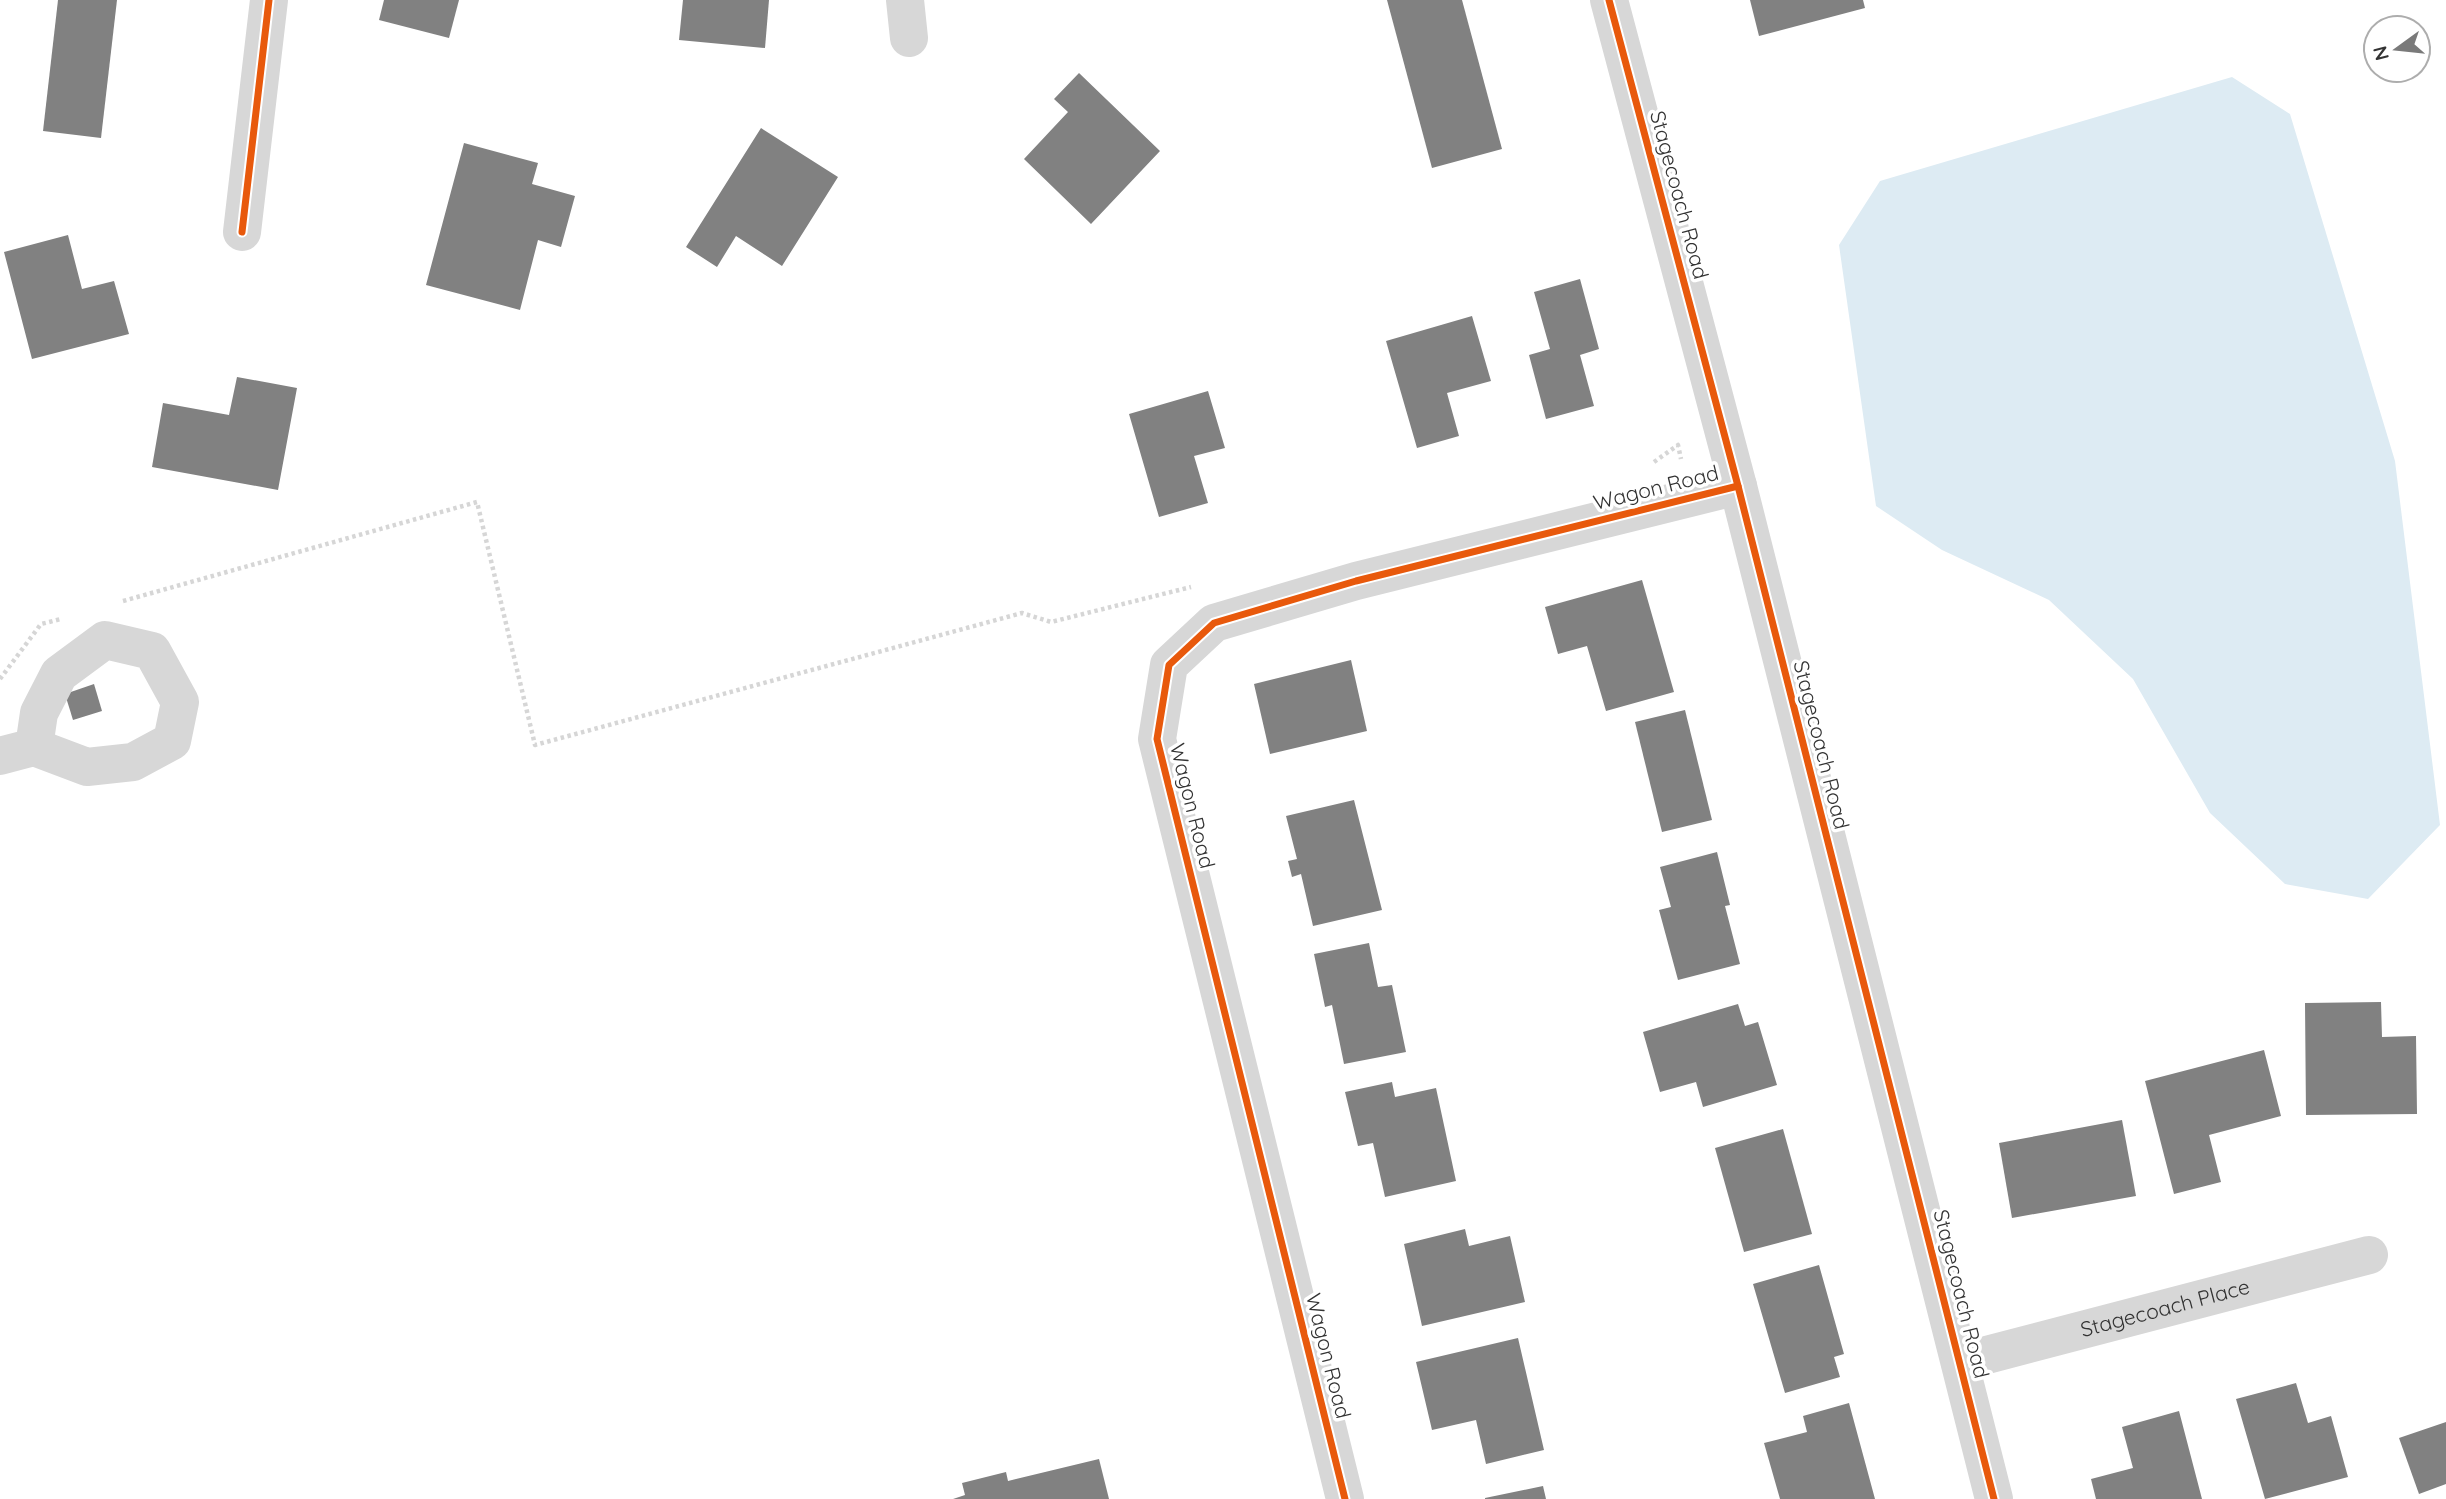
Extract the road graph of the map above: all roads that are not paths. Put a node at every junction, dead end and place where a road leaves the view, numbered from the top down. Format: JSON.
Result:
{"nodes":[{"id":1,"x":269,"y":0,"type":"edge"},
{"id":2,"x":905,"y":0,"type":"edge"},
{"id":3,"x":1609,"y":0,"type":"edge"},
{"id":4,"x":909,"y":38,"type":"dead end"},
{"id":5,"x":242,"y":232,"type":"dead end"},
{"id":6,"x":1738,"y":486,"type":"junction"},
{"id":7,"x":2369,"y":1255,"type":"dead end"},
{"id":8,"x":1960,"y":1362,"type":"junction"},
{"id":9,"x":1345,"y":1499,"type":"edge"},
{"id":10,"x":1994,"y":1499,"type":"edge"}],
"edges":[{"from":1,"to":5,"type":"street"},
{"from":2,"to":4,"type":"street"},
{"from":3,"to":6,"type":"street","name":"Stagecoach Road"},
{"from":6,"to":8,"type":"street","name":"Stagecoach Road"},
{"from":6,"to":9,"type":"street","name":"Wagon Road"},
{"from":7,"to":8,"type":"street","name":"Stagecoach Place"},
{"from":8,"to":10,"type":"street","name":"Stagecoach Road"}]}
